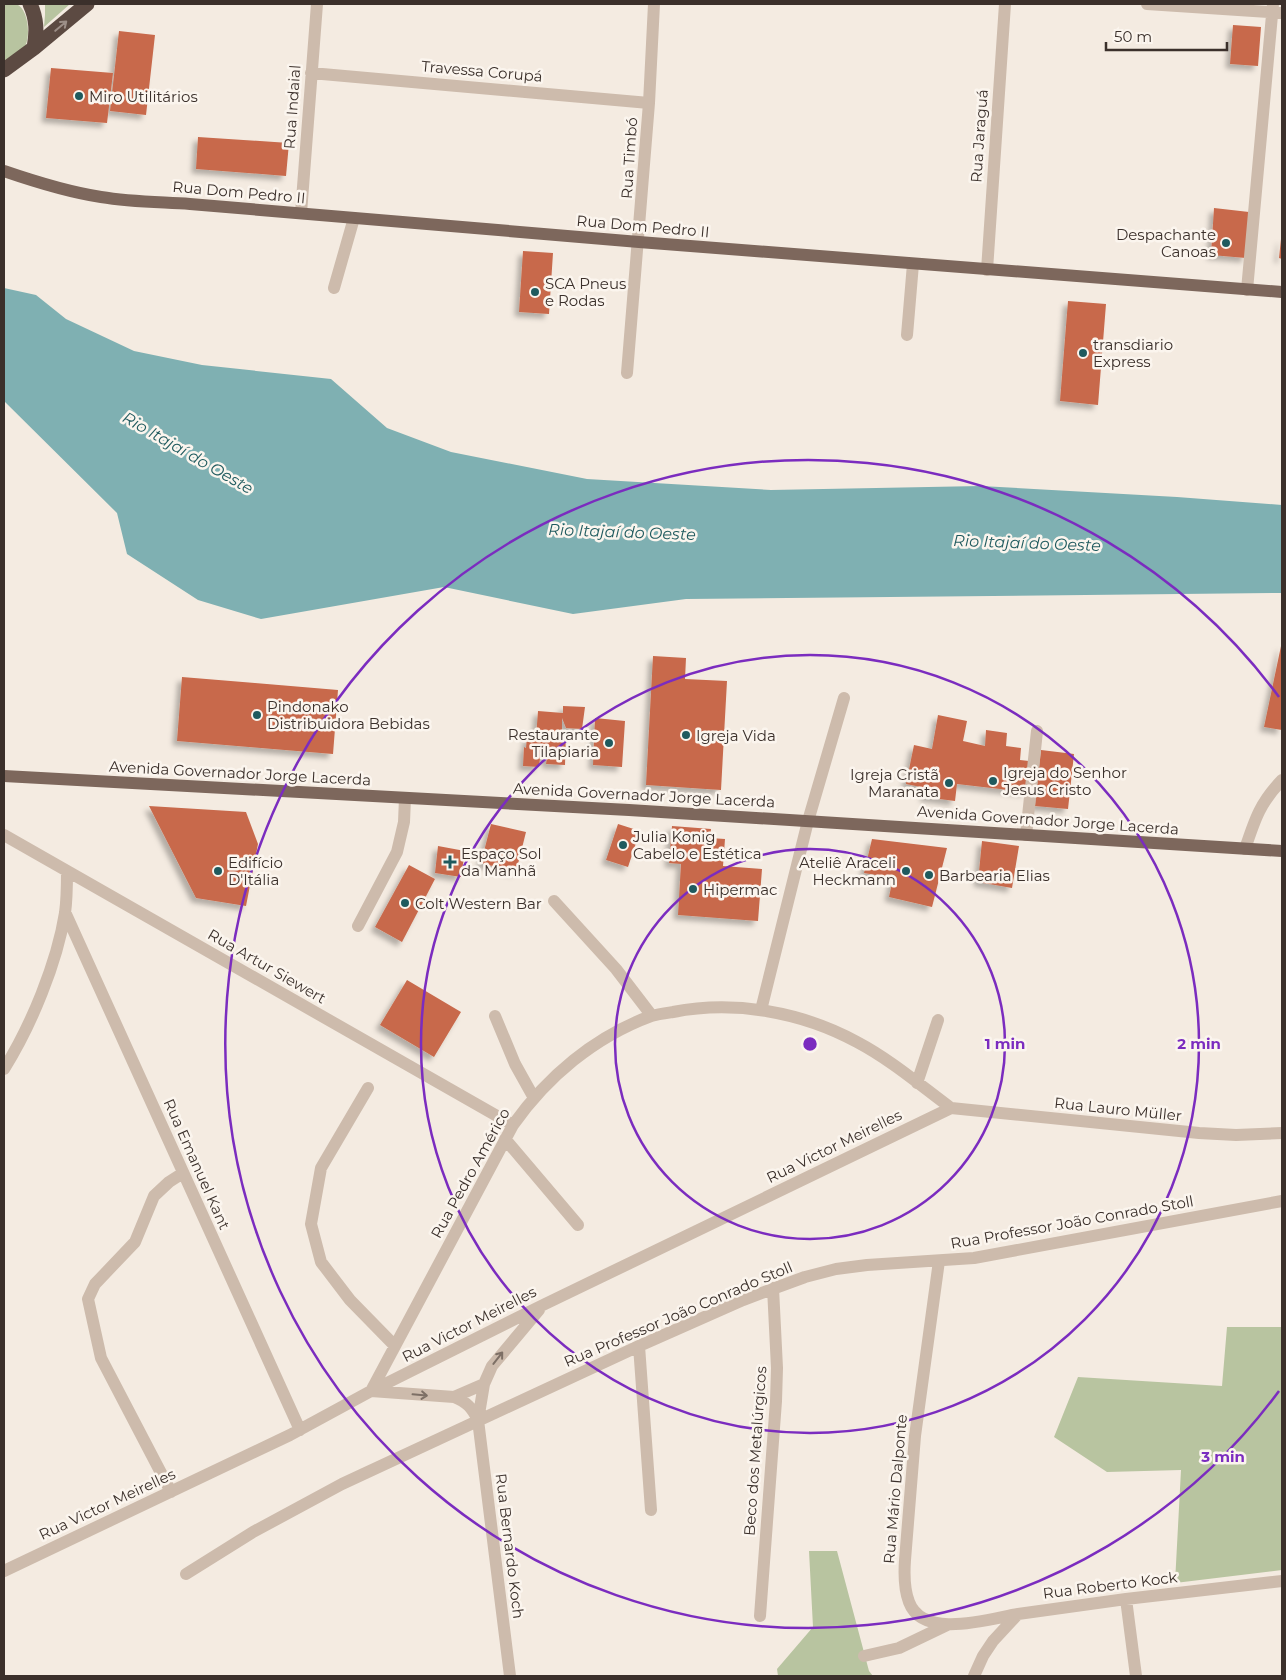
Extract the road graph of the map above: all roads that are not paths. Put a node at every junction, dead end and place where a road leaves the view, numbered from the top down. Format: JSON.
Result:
{"nodes":[{"id":1,"x":30,"y":4,"type":"edge"},
{"id":2,"x":88,"y":4,"type":"edge"},
{"id":3,"x":317,"y":4,"type":"edge"},
{"id":4,"x":654,"y":4,"type":"edge"},
{"id":5,"x":1005,"y":4,"type":"edge"},
{"id":6,"x":1147,"y":4,"type":"edge"},
{"id":7,"x":1276,"y":10,"type":"edge"},
{"id":8,"x":34,"y":48,"type":"junction"},
{"id":9,"x":4,"y":70,"type":"edge"},
{"id":10,"x":311,"y":73,"type":"junction"},
{"id":11,"x":650,"y":102,"type":"junction"},
{"id":12,"x":4,"y":171,"type":"edge"},
{"id":13,"x":301,"y":213,"type":"junction"},
{"id":14,"x":354,"y":218,"type":"junction"},
{"id":15,"x":639,"y":242,"type":"junction"},
{"id":16,"x":913,"y":264,"type":"junction"},
{"id":17,"x":986,"y":270,"type":"junction"},
{"id":18,"x":334,"y":288,"type":"dead end"},
{"id":19,"x":1247,"y":290,"type":"junction"},
{"id":20,"x":1282,"y":292,"type":"edge"},
{"id":21,"x":907,"y":335,"type":"dead end"},
{"id":22,"x":628,"y":373,"type":"dead end"},
{"id":23,"x":844,"y":698,"type":"dead end"},
{"id":24,"x":1037,"y":731,"type":"dead end"},
{"id":25,"x":4,"y":776,"type":"edge"},
{"id":26,"x":1282,"y":780,"type":"edge"},
{"id":27,"x":405,"y":798,"type":"junction"},
{"id":28,"x":808,"y":821,"type":"junction"},
{"id":29,"x":4,"y":835,"type":"edge"},
{"id":30,"x":1026,"y":835,"type":"junction"},
{"id":31,"x":1246,"y":849,"type":"junction"},
{"id":32,"x":1282,"y":851,"type":"edge"},
{"id":33,"x":68,"y":871,"type":"junction"},
{"id":34,"x":554,"y":902,"type":"dead end"},
{"id":35,"x":65,"y":912,"type":"junction"},
{"id":36,"x":358,"y":926,"type":"dead end"},
{"id":37,"x":760,"y":1010,"type":"junction"},
{"id":38,"x":495,"y":1016,"type":"dead end"},
{"id":39,"x":652,"y":1016,"type":"junction"},
{"id":40,"x":938,"y":1020,"type":"dead end"},
{"id":41,"x":4,"y":1069,"type":"edge"},
{"id":42,"x":917,"y":1083,"type":"junction"},
{"id":43,"x":368,"y":1088,"type":"dead end"},
{"id":44,"x":534,"y":1098,"type":"junction"},
{"id":45,"x":951,"y":1108,"type":"junction"},
{"id":46,"x":513,"y":1126,"type":"junction"},
{"id":47,"x":1282,"y":1133,"type":"edge"},
{"id":48,"x":506,"y":1139,"type":"junction"},
{"id":49,"x":183,"y":1172,"type":"junction"},
{"id":50,"x":1282,"y":1201,"type":"edge"},
{"id":51,"x":578,"y":1225,"type":"dead end"},
{"id":52,"x":939,"y":1261,"type":"junction"},
{"id":53,"x":773,"y":1288,"type":"junction"},
{"id":54,"x":543,"y":1304,"type":"junction"},
{"id":55,"x":395,"y":1346,"type":"junction"},
{"id":56,"x":639,"y":1346,"type":"junction"},
{"id":57,"x":484,"y":1384,"type":"junction"},
{"id":58,"x":371,"y":1391,"type":"junction"},
{"id":59,"x":454,"y":1397,"type":"junction"},
{"id":60,"x":478,"y":1420,"type":"junction"},
{"id":61,"x":300,"y":1430,"type":"junction"},
{"id":62,"x":172,"y":1492,"type":"junction"},
{"id":63,"x":651,"y":1510,"type":"dead end"},
{"id":64,"x":4,"y":1571,"type":"edge"},
{"id":65,"x":186,"y":1574,"type":"dead end"},
{"id":66,"x":1282,"y":1581,"type":"edge"},
{"id":67,"x":1126,"y":1599,"type":"junction"},
{"id":68,"x":1018,"y":1614,"type":"junction"},
{"id":69,"x":760,"y":1616,"type":"dead end"},
{"id":70,"x":947,"y":1625,"type":"junction"},
{"id":71,"x":864,"y":1656,"type":"dead end"},
{"id":72,"x":510,"y":1676,"type":"edge"},
{"id":73,"x":974,"y":1676,"type":"edge"},
{"id":74,"x":1136,"y":1676,"type":"edge"}],
"edges":[{"from":1,"to":8,"type":"highway"},
{"from":8,"to":2,"type":"highway","one_way":true},
{"from":3,"to":10,"type":"street","name":"Rua Indaial"},
{"from":4,"to":11,"type":"street","name":"Rua Timbó"},
{"from":5,"to":17,"type":"street","name":"Rua Jaraguá"},
{"from":6,"to":7,"type":"street"},
{"from":7,"to":19,"type":"street"},
{"from":8,"to":9,"type":"highway"},
{"from":10,"to":11,"type":"street","name":"Travessa Corupá"},
{"from":10,"to":13,"type":"street","name":"Rua Indaial"},
{"from":11,"to":15,"type":"street","name":"Rua Timbó"},
{"from":12,"to":13,"type":"main road","name":"Rua Dom Pedro II"},
{"from":13,"to":14,"type":"main road","name":"Rua Dom Pedro II"},
{"from":14,"to":15,"type":"main road","name":"Rua Dom Pedro II"},
{"from":14,"to":18,"type":"street"},
{"from":15,"to":16,"type":"main road","name":"Rua Dom Pedro II"},
{"from":15,"to":22,"type":"street","name":"Rua Timbó"},
{"from":16,"to":17,"type":"main road","name":"Rua Dom Pedro II"},
{"from":16,"to":21,"type":"street"},
{"from":17,"to":19,"type":"main road","name":"Rua Dom Pedro II"},
{"from":19,"to":20,"type":"main road","name":"Rua Dom Pedro II"},
{"from":23,"to":28,"type":"street"},
{"from":24,"to":30,"type":"street"},
{"from":25,"to":27,"type":"main road","name":"Avenida Governador Jorge Lacerda"},
{"from":26,"to":31,"type":"street"},
{"from":27,"to":28,"type":"main road","name":"Avenida Governador Jorge Lacerda"},
{"from":27,"to":36,"type":"street"},
{"from":28,"to":30,"type":"main road","name":"Avenida Governador Jorge Lacerda"},
{"from":28,"to":37,"type":"street"},
{"from":29,"to":33,"type":"street","name":"Rua Artur Siewert"},
{"from":30,"to":31,"type":"main road","name":"Avenida Governador Jorge Lacerda"},
{"from":31,"to":32,"type":"main road","name":"Avenida Governador Jorge Lacerda"},
{"from":33,"to":35,"type":"street"},
{"from":33,"to":46,"type":"street","name":"Rua Artur Siewert"},
{"from":34,"to":39,"type":"street"},
{"from":35,"to":41,"type":"street"},
{"from":35,"to":49,"type":"street","name":"Rua Emanuel Kant"},
{"from":37,"to":39,"type":"street","name":"Rua Pedro Américo"},
{"from":37,"to":42,"type":"street","name":"Rua Pedro Américo"},
{"from":38,"to":44,"type":"street"},
{"from":39,"to":44,"type":"street","name":"Rua Pedro Américo"},
{"from":40,"to":42,"type":"street"},
{"from":42,"to":45,"type":"street","name":"Rua Pedro Américo"},
{"from":43,"to":55,"type":"street"},
{"from":44,"to":46,"type":"street","name":"Rua Pedro Américo"},
{"from":45,"to":47,"type":"street","name":"Rua Lauro Müller"},
{"from":45,"to":54,"type":"street","name":"Rua Victor Meirelles"},
{"from":46,"to":48,"type":"street","name":"Rua Pedro Américo"},
{"from":48,"to":51,"type":"street"},
{"from":48,"to":55,"type":"street","name":"Rua Pedro Américo"},
{"from":49,"to":61,"type":"street","name":"Rua Emanuel Kant"},
{"from":49,"to":62,"type":"street"},
{"from":50,"to":52,"type":"street","name":"Rua Professor João Conrado Stoll"},
{"from":52,"to":53,"type":"street","name":"Rua Professor João Conrado Stoll"},
{"from":52,"to":70,"type":"street","name":"Rua Mário Dalponte"},
{"from":53,"to":56,"type":"street","name":"Rua Professor João Conrado Stoll"},
{"from":53,"to":69,"type":"street","name":"Beco dos Metalúrgicos"},
{"from":57,"to":54,"type":"street","name":"Rua Bernardo Koch","one_way":true},
{"from":54,"to":58,"type":"street","name":"Rua Victor Meirelles"},
{"from":55,"to":58,"type":"street","name":"Rua Pedro Américo"},
{"from":56,"to":60,"type":"street","name":"Rua Professor João Conrado Stoll"},
{"from":56,"to":63,"type":"street"},
{"from":57,"to":59,"type":"street"},
{"from":57,"to":60,"type":"street","name":"Rua Bernardo Koch"},
{"from":58,"to":59,"type":"street","one_way":true},
{"from":58,"to":61,"type":"street","name":"Rua Victor Meirelles"},
{"from":59,"to":60,"type":"street","name":"Rua Bernardo Koch"},
{"from":60,"to":65,"type":"street","name":"Rua Professor João Conrado Stoll"},
{"from":60,"to":72,"type":"street","name":"Rua Bernardo Koch"},
{"from":61,"to":62,"type":"street","name":"Rua Victor Meirelles"},
{"from":62,"to":64,"type":"street","name":"Rua Victor Meirelles"},
{"from":66,"to":67,"type":"street","name":"Rua Roberto Kock"},
{"from":67,"to":68,"type":"street","name":"Rua Roberto Kock"},
{"from":67,"to":74,"type":"street"},
{"from":68,"to":70,"type":"street","name":"Rua Mário Dalponte"},
{"from":68,"to":73,"type":"street"},
{"from":70,"to":71,"type":"street"}]}
